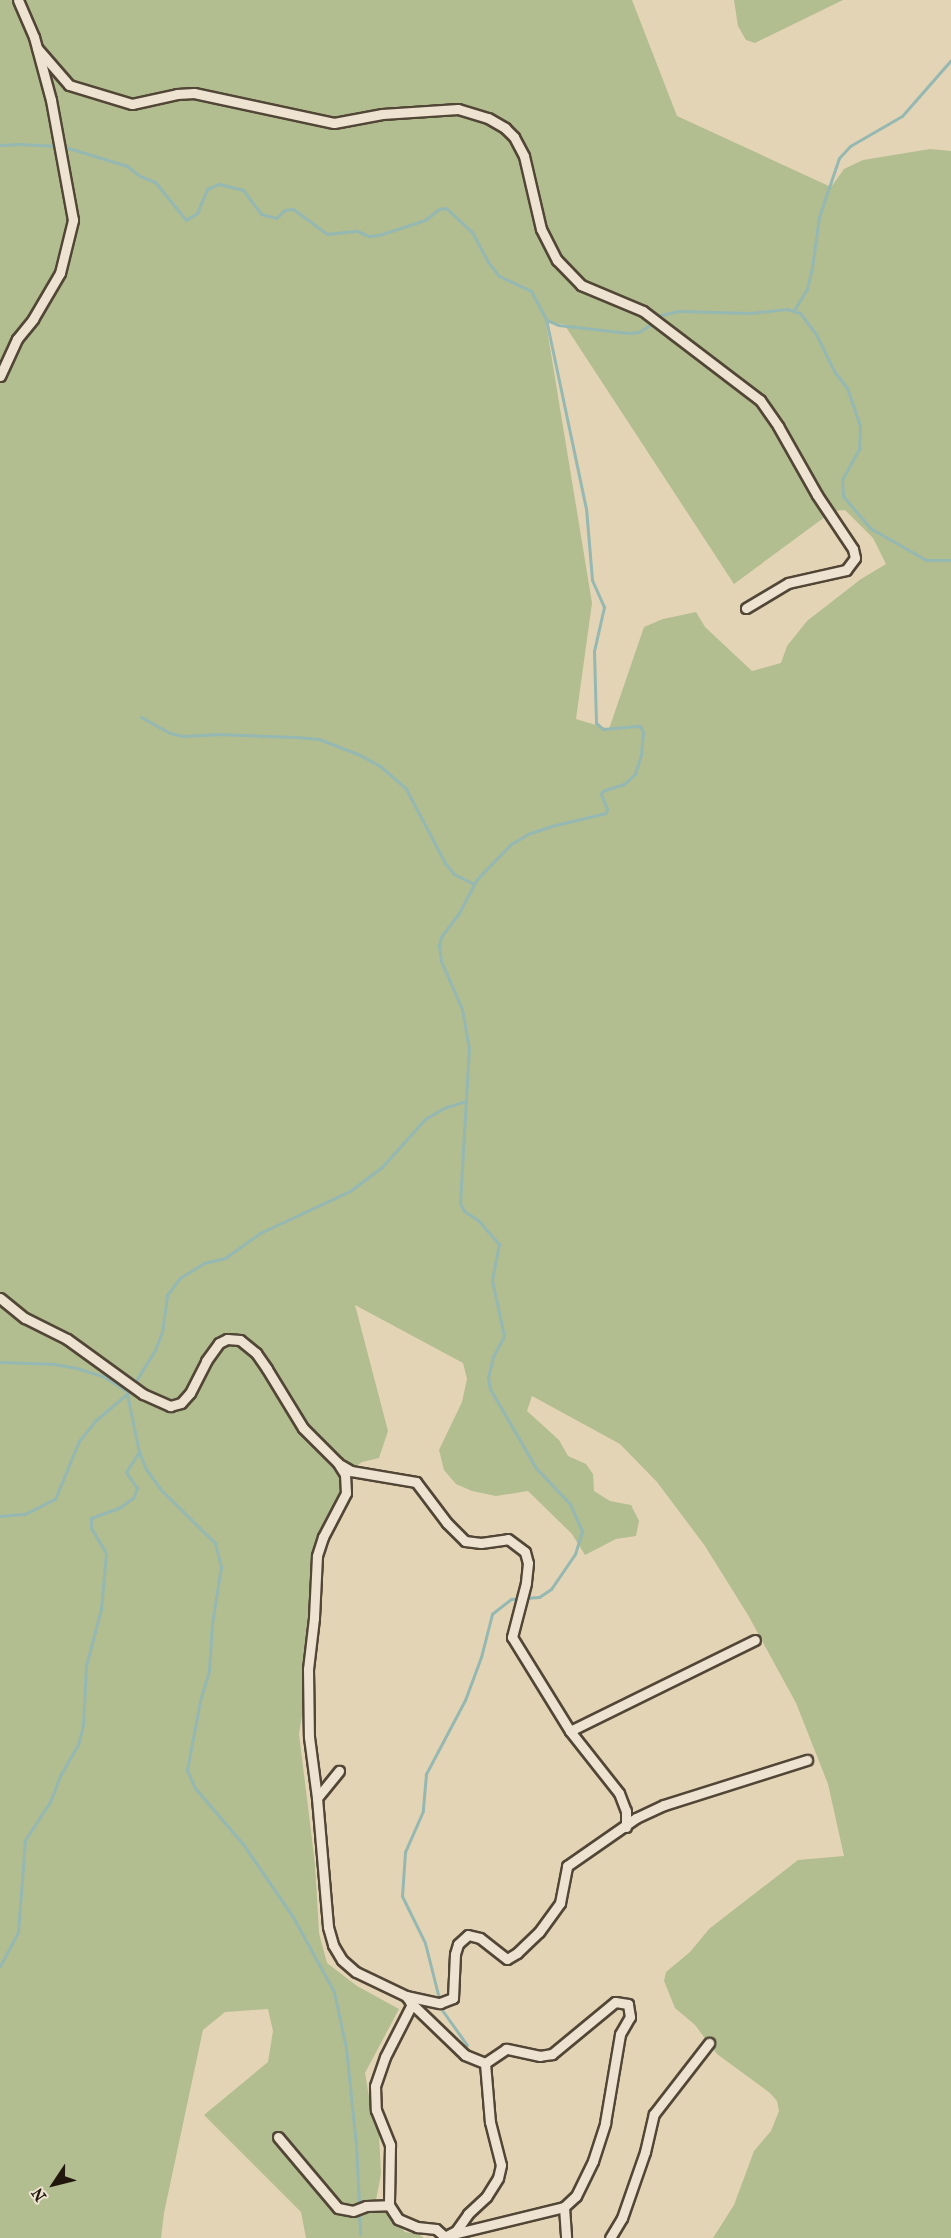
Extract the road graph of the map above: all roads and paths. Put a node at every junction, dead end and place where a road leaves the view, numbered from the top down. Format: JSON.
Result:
{"nodes":[{"id":1,"x":18,"y":0,"type":"edge"},
{"id":2,"x":37,"y":48,"type":"junction"},
{"id":3,"x":0,"y":376,"type":"edge"},
{"id":4,"x":746,"y":608,"type":"dead end"},
{"id":5,"x":0,"y":1298,"type":"edge"},
{"id":6,"x":338,"y":1463,"type":"junction"},
{"id":7,"x":755,"y":1640,"type":"dead end"},
{"id":8,"x":570,"y":1731,"type":"junction"},
{"id":9,"x":807,"y":1760,"type":"dead end"},
{"id":10,"x":339,"y":1771,"type":"dead end"},
{"id":11,"x":317,"y":1798,"type":"junction"},
{"id":12,"x":626,"y":1827,"type":"junction"},
{"id":13,"x":408,"y":1999,"type":"junction"},
{"id":14,"x":709,"y":2043,"type":"dead end"},
{"id":15,"x":485,"y":2063,"type":"junction"},
{"id":16,"x":278,"y":2137,"type":"dead end"},
{"id":17,"x":389,"y":2205,"type":"junction"},
{"id":18,"x":564,"y":2207,"type":"junction"},
{"id":19,"x":445,"y":2237,"type":"edge"},
{"id":20,"x":566,"y":2238,"type":"edge"},
{"id":21,"x":610,"y":2238,"type":"edge"}],
"edges":[{"from":1,"to":2,"type":"street"},
{"from":2,"to":3,"type":"street"},
{"from":2,"to":4,"type":"street"},
{"from":5,"to":6,"type":"street"},
{"from":6,"to":8,"type":"street"},
{"from":6,"to":11,"type":"street"},
{"from":7,"to":8,"type":"street"},
{"from":8,"to":12,"type":"street"},
{"from":9,"to":12,"type":"street"},
{"from":10,"to":11,"type":"street"},
{"from":11,"to":13,"type":"street"},
{"from":12,"to":13,"type":"street"},
{"from":13,"to":15,"type":"street"},
{"from":13,"to":17,"type":"street"},
{"from":14,"to":21,"type":"street"},
{"from":15,"to":18,"type":"street"},
{"from":15,"to":19,"type":"street"},
{"from":16,"to":17,"type":"street"},
{"from":17,"to":19,"type":"street"},
{"from":18,"to":19,"type":"street"},
{"from":18,"to":20,"type":"street"}]}
